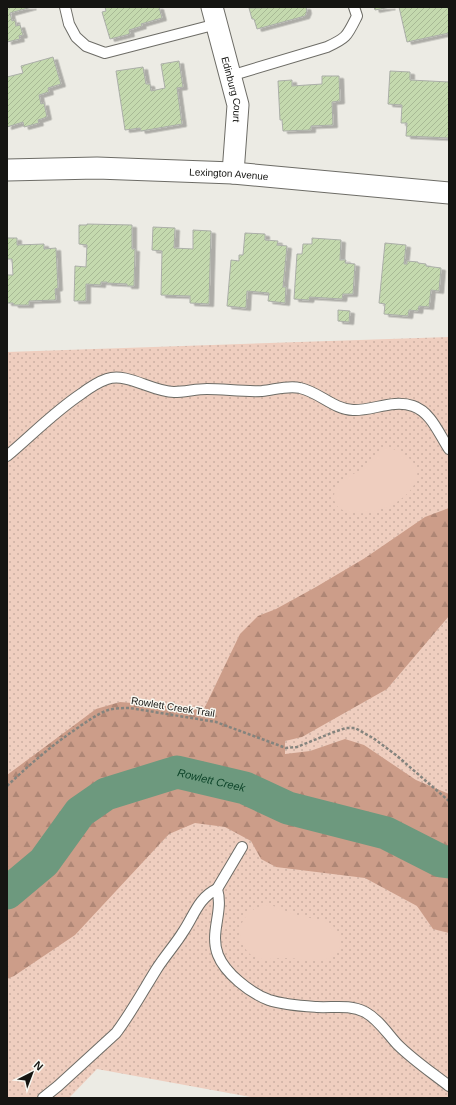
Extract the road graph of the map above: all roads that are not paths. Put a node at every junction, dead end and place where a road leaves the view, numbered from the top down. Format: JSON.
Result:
{"nodes":[{"id":1,"x":65,"y":7,"type":"edge"},
{"id":2,"x":354,"y":7,"type":"edge"},
{"id":3,"x":214,"y":15,"type":"edge"},
{"id":4,"x":230,"y":76,"type":"junction"},
{"id":5,"x":7,"y":170,"type":"edge"},
{"id":6,"x":233,"y":174,"type":"junction"},
{"id":7,"x":449,"y":193,"type":"edge"},
{"id":8,"x":449,"y":449,"type":"edge"},
{"id":9,"x":7,"y":456,"type":"edge"},
{"id":10,"x":242,"y":848,"type":"dead end"},
{"id":11,"x":216,"y":889,"type":"junction"},
{"id":12,"x":449,"y":1086,"type":"edge"},
{"id":13,"x":44,"y":1098,"type":"edge"}],
"edges":[{"from":1,"to":3,"type":"lane"},
{"from":2,"to":4,"type":"lane"},
{"from":3,"to":4,"type":"street","name":"Edinburg Court"},
{"from":4,"to":6,"type":"street","name":"Edinburg Court"},
{"from":5,"to":6,"type":"street","name":"Lexington Avenue"},
{"from":6,"to":7,"type":"street","name":"Lexington Avenue"},
{"from":8,"to":9,"type":"lane"},
{"from":10,"to":11,"type":"lane"},
{"from":11,"to":12,"type":"lane"},
{"from":11,"to":13,"type":"lane"}]}
